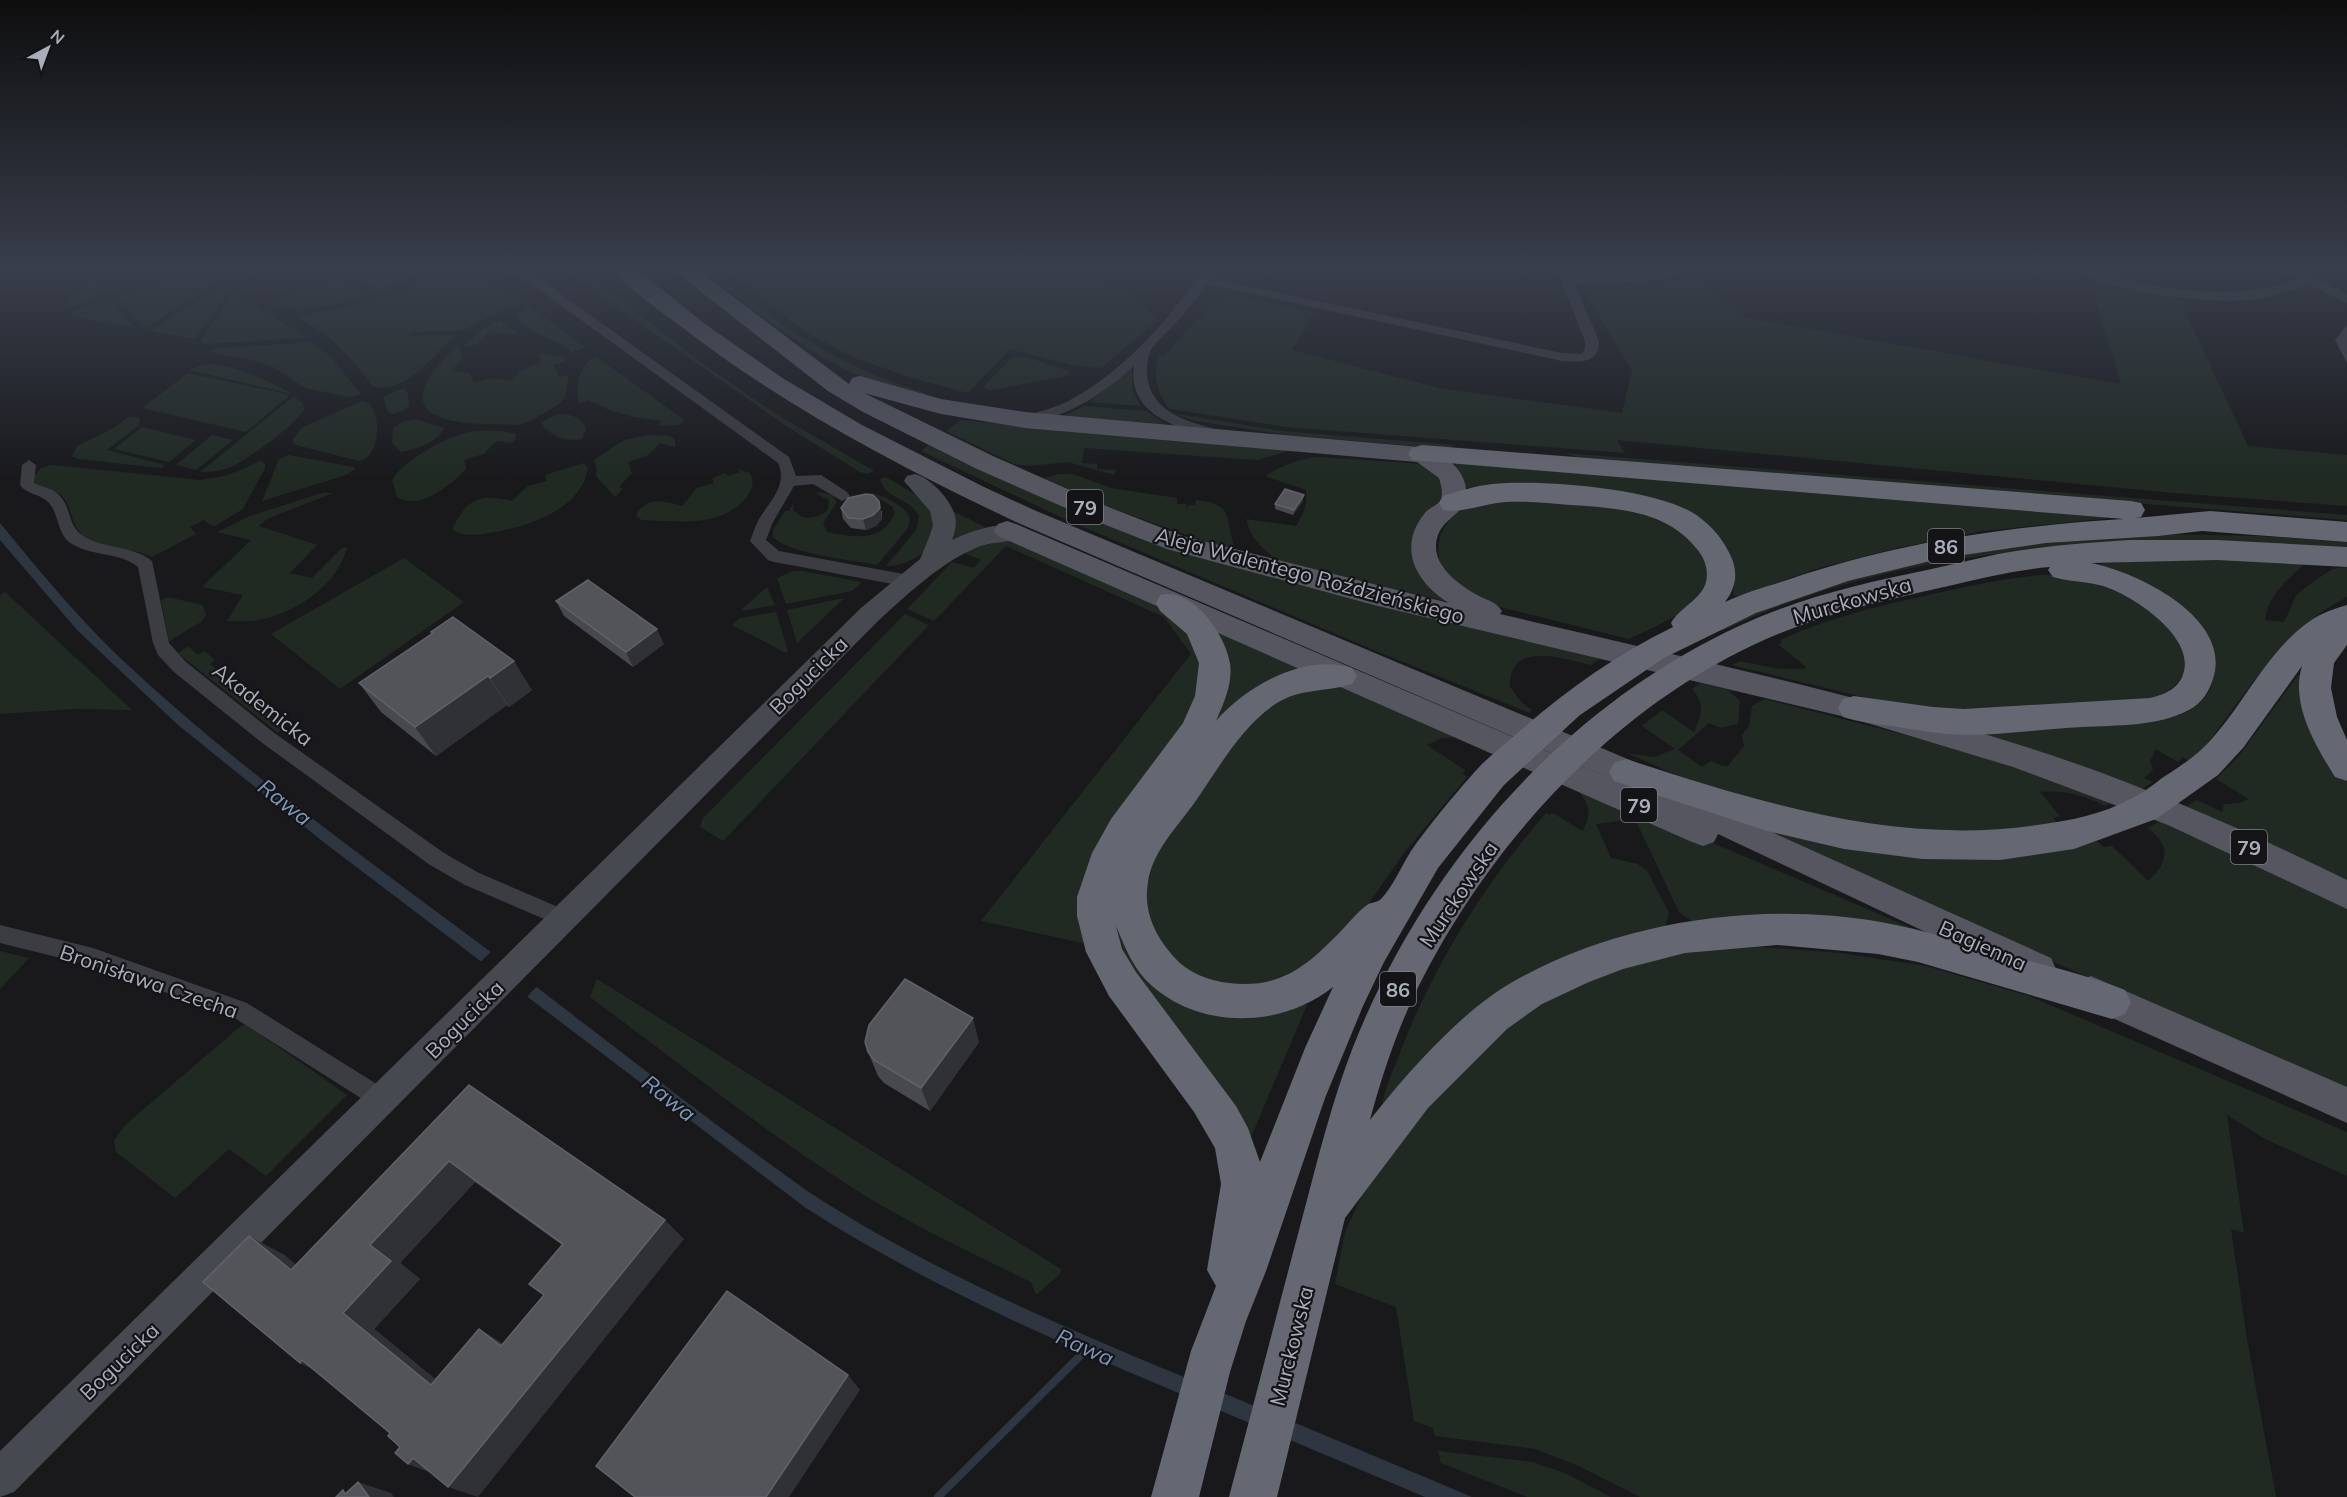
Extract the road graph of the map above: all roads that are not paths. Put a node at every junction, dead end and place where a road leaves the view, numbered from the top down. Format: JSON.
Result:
{"nodes":[{"id":1,"x":618,"y":339,"type":"edge"},
{"id":2,"x":714,"y":339,"type":"edge"},
{"id":3,"x":776,"y":339,"type":"edge"},
{"id":4,"x":1153,"y":339,"type":"edge"},
{"id":5,"x":1483,"y":339,"type":"edge"},
{"id":6,"x":1591,"y":339,"type":"edge"},
{"id":7,"x":1143,"y":351,"type":"junction"},
{"id":8,"x":798,"y":355,"type":"junction"},
{"id":9,"x":830,"y":418,"type":"junction"},
{"id":10,"x":1025,"y":420,"type":"junction"},
{"id":11,"x":1229,"y":437,"type":"junction"},
{"id":12,"x":1422,"y":454,"type":"junction"},
{"id":13,"x":29,"y":465,"type":"dead end"},
{"id":14,"x":915,"y":480,"type":"junction"},
{"id":15,"x":789,"y":482,"type":"junction"},
{"id":16,"x":842,"y":495,"type":"dead end"},
{"id":17,"x":1453,"y":503,"type":"junction"},
{"id":18,"x":2204,"y":520,"type":"junction"},
{"id":19,"x":2347,"y":532,"type":"edge"},
{"id":20,"x":1011,"y":533,"type":"junction"},
{"id":21,"x":2347,"y":557,"type":"edge"},
{"id":22,"x":931,"y":562,"type":"junction"},
{"id":23,"x":1950,"y":576,"type":"junction"},
{"id":24,"x":909,"y":581,"type":"junction"},
{"id":25,"x":1171,"y":603,"type":"junction"},
{"id":26,"x":2347,"y":616,"type":"edge"},
{"id":27,"x":1695,"y":623,"type":"junction"},
{"id":28,"x":2347,"y":623,"type":"edge"},
{"id":29,"x":1586,"y":646,"type":"junction"},
{"id":30,"x":1341,"y":676,"type":"junction"},
{"id":31,"x":1854,"y":708,"type":"junction"},
{"id":32,"x":2347,"y":768,"type":"edge"},
{"id":33,"x":1626,"y":772,"type":"junction"},
{"id":34,"x":1404,"y":892,"type":"junction"},
{"id":35,"x":2347,"y":895,"type":"edge"},
{"id":36,"x":565,"y":919,"type":"junction"},
{"id":37,"x":1941,"y":926,"type":"junction"},
{"id":38,"x":0,"y":934,"type":"edge"},
{"id":39,"x":2112,"y":1002,"type":"junction"},
{"id":40,"x":383,"y":1100,"type":"junction"},
{"id":41,"x":2347,"y":1105,"type":"edge"},
{"id":42,"x":1326,"y":1209,"type":"junction"},
{"id":43,"x":1240,"y":1255,"type":"junction"},
{"id":44,"x":0,"y":1478,"type":"edge"},
{"id":45,"x":1174,"y":1497,"type":"edge"},
{"id":46,"x":1253,"y":1497,"type":"edge"}],
"edges":[{"from":1,"to":15,"type":"street"},
{"from":2,"to":9,"type":"main road","name":"Aleja Walentego Roździeńskiego","number":"79"},
{"from":3,"to":8,"type":"main road","name":"Aleja Walentego Roździeńskiego","number":"79"},
{"from":4,"to":7,"type":"street"},
{"from":5,"to":6,"type":"street"},
{"from":7,"to":10,"type":"street"},
{"from":7,"to":11,"type":"street"},
{"from":8,"to":10,"type":"main road"},
{"from":8,"to":29,"type":"main road","name":"Aleja Walentego Roździeńskiego","number":"79"},
{"from":9,"to":14,"type":"main road","number":"79"},
{"from":9,"to":33,"type":"main road","name":"Aleja Walentego Roździeńskiego","number":"79"},
{"from":10,"to":11,"type":"main road"},
{"from":11,"to":12,"type":"main road"},
{"from":12,"to":17,"type":"main road"},
{"from":12,"to":18,"type":"highway"},
{"from":13,"to":36,"type":"street","name":"Akademicka"},
{"from":14,"to":20,"type":"main road","number":"79"},
{"from":14,"to":22,"type":"street","name":"Bogucicka"},
{"from":15,"to":16,"type":"street"},
{"from":15,"to":24,"type":"street"},
{"from":17,"to":27,"type":"highway"},
{"from":17,"to":29,"type":"main road"},
{"from":18,"to":19,"type":"highway","number":"86"},
{"from":18,"to":27,"type":"highway","number":"86"},
{"from":20,"to":22,"type":"street","name":"Bogucicka"},
{"from":20,"to":25,"type":"main road","number":"79"},
{"from":21,"to":23,"type":"highway","number":"86"},
{"from":22,"to":24,"type":"street","name":"Bogucicka"},
{"from":23,"to":31,"type":"highway"},
{"from":23,"to":42,"type":"highway","name":"Murckowska","number":"86"},
{"from":24,"to":36,"type":"street","name":"Bogucicka"},
{"from":25,"to":30,"type":"main road","number":"79"},
{"from":25,"to":43,"type":"highway"},
{"from":26,"to":33,"type":"highway"},
{"from":27,"to":34,"type":"highway","name":"Murckowska","number":"86"},
{"from":28,"to":32,"type":"highway"},
{"from":29,"to":31,"type":"main road","name":"Aleja Walentego Roździeńskiego","number":"79"},
{"from":30,"to":34,"type":"highway"},
{"from":30,"to":37,"type":"main road","number":"79"},
{"from":31,"to":35,"type":"main road","number":"79"},
{"from":33,"to":37,"type":"main road","name":"Bagienna"},
{"from":34,"to":43,"type":"highway","name":"Murckowska","number":"86"},
{"from":36,"to":40,"type":"street","name":"Bogucicka"},
{"from":37,"to":39,"type":"main road","name":"Bagienna","number":"79"},
{"from":38,"to":40,"type":"street","name":"Bronisława Czecha"},
{"from":39,"to":41,"type":"main road","name":"Bagienna","number":"79"},
{"from":39,"to":42,"type":"highway"},
{"from":40,"to":44,"type":"street","name":"Bogucicka"},
{"from":42,"to":46,"type":"highway","name":"Murckowska","number":"86"},
{"from":43,"to":45,"type":"highway","name":"Murckowska","number":"86"}]}
